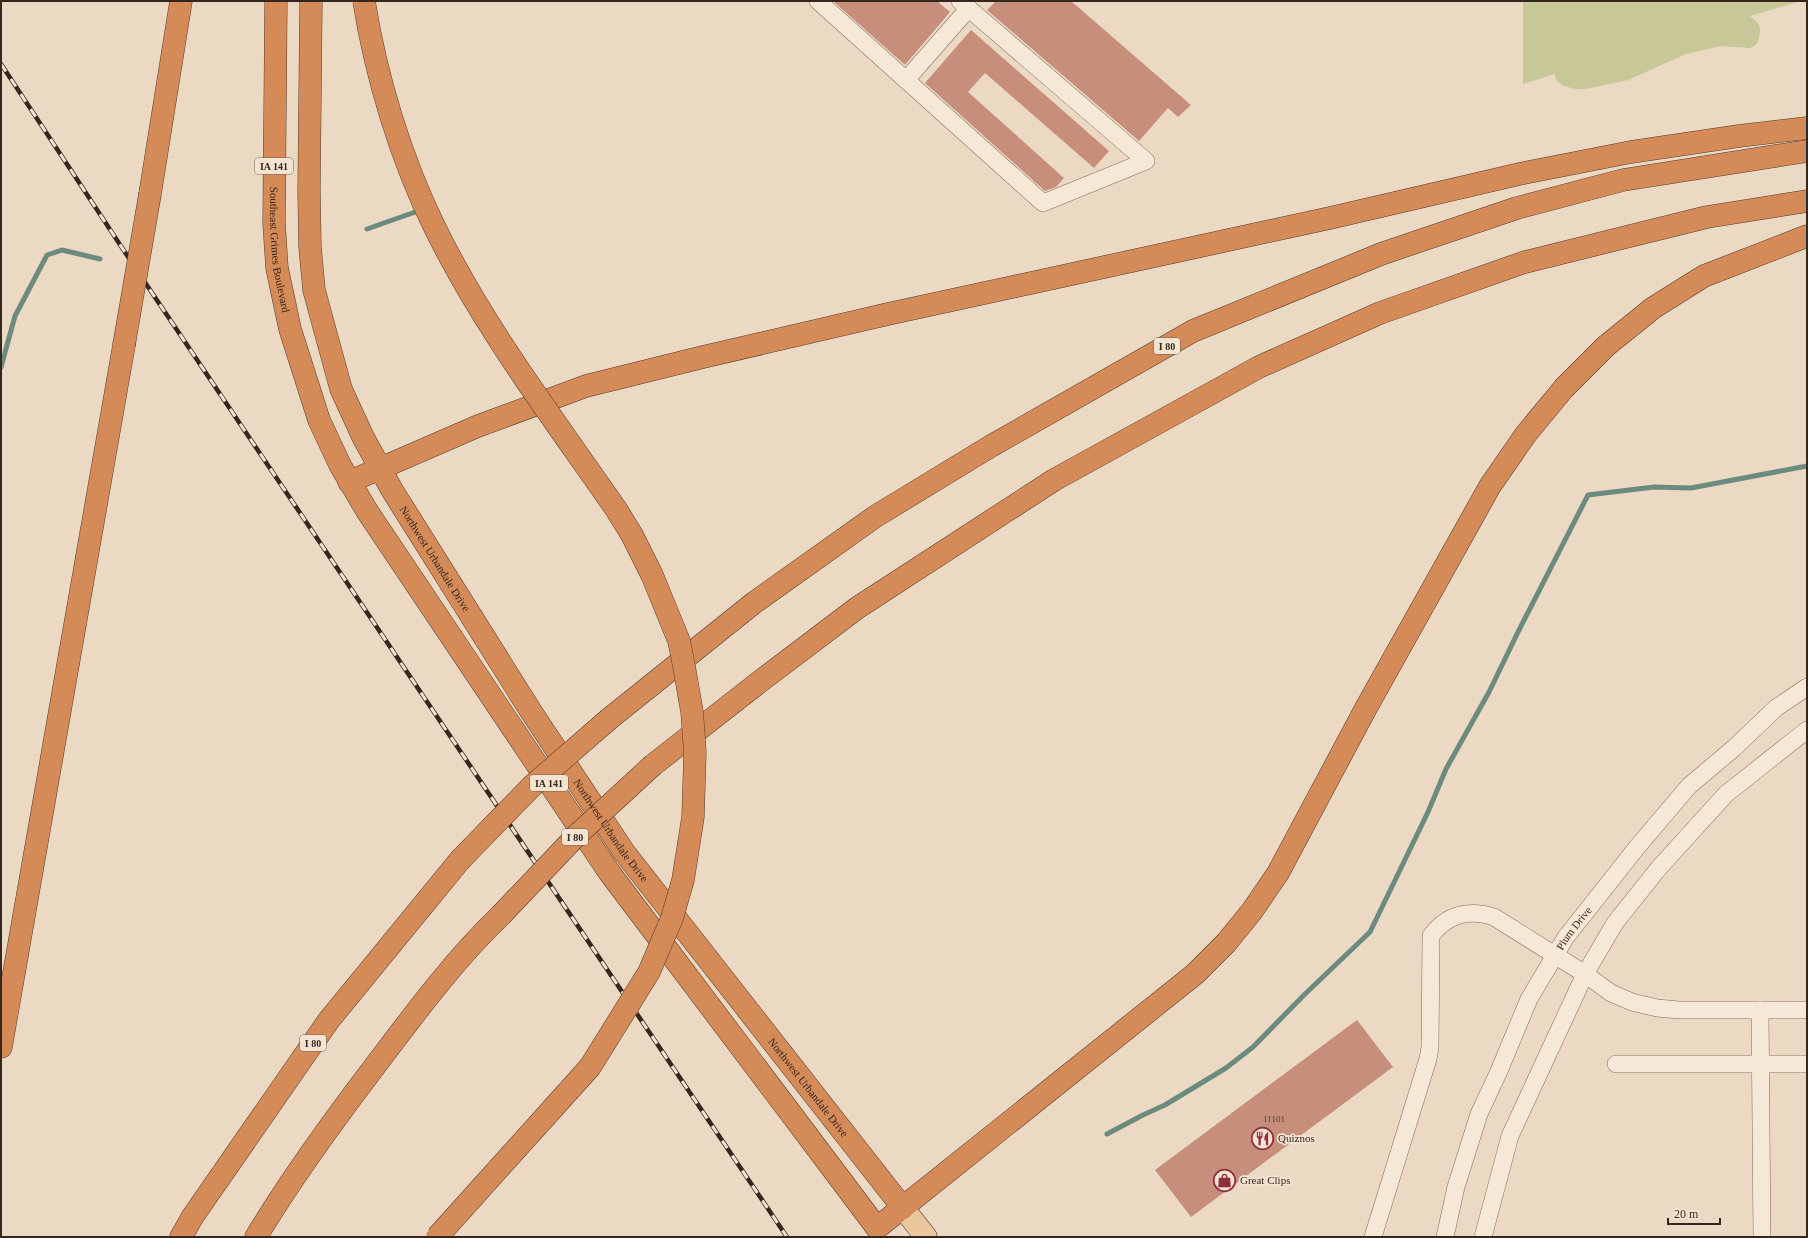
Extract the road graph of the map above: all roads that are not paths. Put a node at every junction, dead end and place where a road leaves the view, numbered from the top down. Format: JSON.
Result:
{"nodes":[{"id":1,"x":181,"y":1,"type":"edge"},
{"id":2,"x":276,"y":1,"type":"edge"},
{"id":3,"x":311,"y":1,"type":"edge"},
{"id":4,"x":364,"y":1,"type":"edge"},
{"id":5,"x":818,"y":1,"type":"edge"},
{"id":6,"x":965,"y":5,"type":"edge"},
{"id":7,"x":906,"y":80,"type":"junction"},
{"id":8,"x":1807,"y":128,"type":"edge"},
{"id":9,"x":1807,"y":150,"type":"edge"},
{"id":10,"x":1807,"y":201,"type":"edge"},
{"id":11,"x":1807,"y":236,"type":"edge"},
{"id":12,"x":380,"y":468,"type":"junction"},
{"id":13,"x":349,"y":482,"type":"junction"},
{"id":14,"x":1807,"y":687,"type":"edge"},
{"id":15,"x":1807,"y":730,"type":"edge"},
{"id":16,"x":1554,"y":955,"type":"junction"},
{"id":17,"x":1585,"y":974,"type":"junction"},
{"id":18,"x":1760,"y":1010,"type":"junction"},
{"id":19,"x":1807,"y":1010,"type":"edge"},
{"id":20,"x":1,"y":1047,"type":"edge"},
{"id":21,"x":1616,"y":1064,"type":"dead end"},
{"id":22,"x":1760,"y":1064,"type":"junction"},
{"id":23,"x":1807,"y":1064,"type":"edge"},
{"id":24,"x":903,"y":1208,"type":"junction"},
{"id":25,"x":880,"y":1233,"type":"edge"},
{"id":26,"x":181,"y":1237,"type":"edge"},
{"id":27,"x":256,"y":1237,"type":"edge"},
{"id":28,"x":436,"y":1237,"type":"edge"},
{"id":29,"x":926,"y":1237,"type":"edge"},
{"id":30,"x":1373,"y":1237,"type":"edge"},
{"id":31,"x":1445,"y":1237,"type":"edge"},
{"id":32,"x":1483,"y":1237,"type":"edge"},
{"id":33,"x":1762,"y":1237,"type":"edge"}],
"edges":[{"from":1,"to":20,"type":"highway","bridge":true},
{"from":2,"to":13,"type":"highway","name":"Southeast Grimes Boulevard","number":"IA 141"},
{"from":3,"to":12,"type":"highway","name":"Northwest Urbandale Drive","number":"IA 141"},
{"from":4,"to":28,"type":"highway","bridge":true},
{"from":5,"to":7,"type":"street"},
{"from":6,"to":7,"type":"street"},
{"from":6,"to":7,"type":"street"},
{"from":8,"to":12,"type":"highway"},
{"from":9,"to":26,"type":"highway","number":"I 80","bridge":true},
{"from":10,"to":27,"type":"highway","number":"I 80","bridge":true},
{"from":11,"to":24,"type":"highway"},
{"from":12,"to":13,"type":"highway"},
{"from":12,"to":24,"type":"highway","name":"Northwest Urbandale Drive","number":"IA 141"},
{"from":13,"to":25,"type":"highway","number":"IA 141"},
{"from":14,"to":16,"type":"street","name":"Plum Drive"},
{"from":15,"to":17,"type":"street"},
{"from":16,"to":17,"type":"street"},
{"from":16,"to":30,"type":"street"},
{"from":16,"to":31,"type":"street","name":"Plum Drive"},
{"from":17,"to":18,"type":"street"},
{"from":17,"to":32,"type":"street"},
{"from":18,"to":19,"type":"street"},
{"from":18,"to":22,"type":"street"},
{"from":21,"to":22,"type":"street"},
{"from":22,"to":23,"type":"street"},
{"from":22,"to":33,"type":"street"},
{"from":24,"to":25,"type":"highway"},
{"from":24,"to":29,"type":"main road","name":"Northwest Urbandale Drive"}]}
